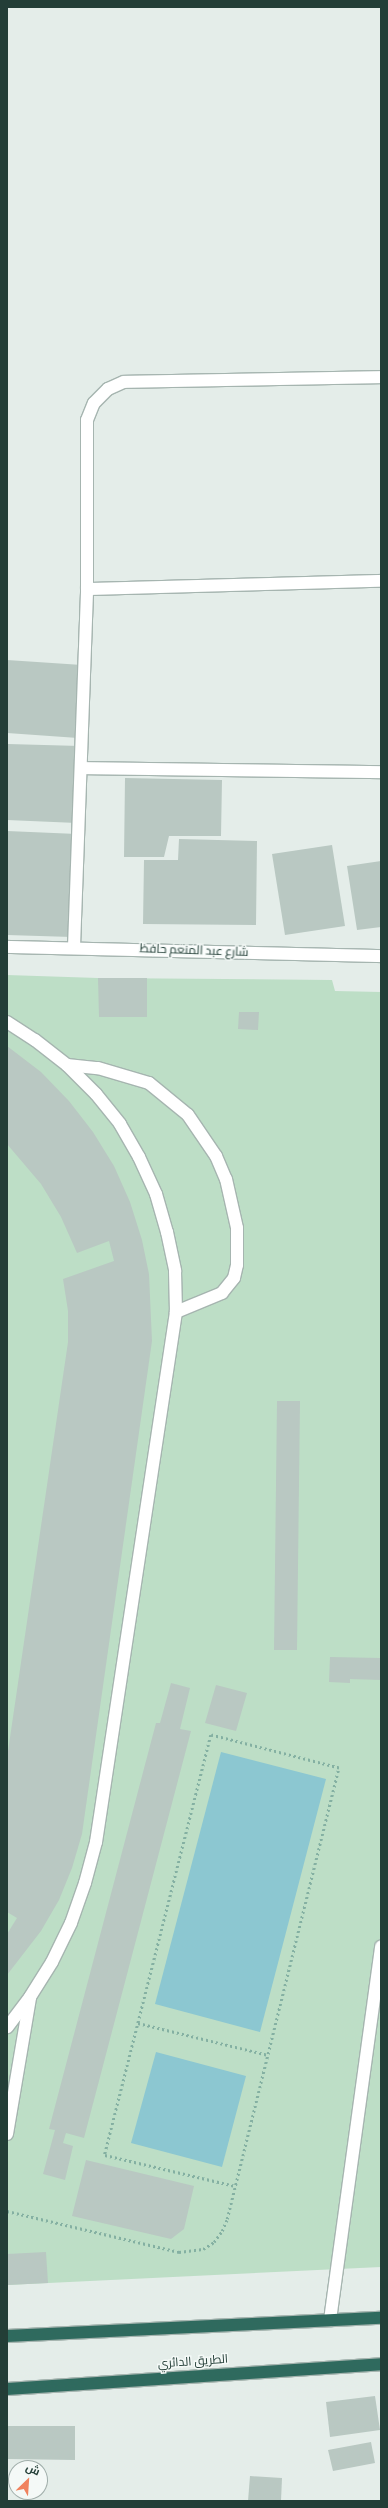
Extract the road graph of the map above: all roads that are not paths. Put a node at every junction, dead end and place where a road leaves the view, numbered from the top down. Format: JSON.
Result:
{"nodes":[{"id":1,"x":381,"y":377,"type":"edge"},
{"id":2,"x":381,"y":581,"type":"edge"},
{"id":3,"x":87,"y":589,"type":"junction"},
{"id":4,"x":82,"y":768,"type":"junction"},
{"id":5,"x":381,"y":772,"type":"edge"},
{"id":6,"x":7,"y":947,"type":"edge"},
{"id":7,"x":74,"y":947,"type":"junction"},
{"id":8,"x":381,"y":956,"type":"edge"},
{"id":9,"x":7,"y":1022,"type":"edge"},
{"id":10,"x":67,"y":1065,"type":"junction"},
{"id":11,"x":176,"y":1312,"type":"junction"},
{"id":12,"x":381,"y":1946,"type":"edge"},
{"id":13,"x":30,"y":1997,"type":"junction"},
{"id":14,"x":7,"y":2027,"type":"edge"},
{"id":15,"x":7,"y":2134,"type":"edge"},
{"id":16,"x":381,"y":2318,"type":"edge"},
{"id":17,"x":330,"y":2320,"type":"junction"},
{"id":18,"x":7,"y":2336,"type":"edge"},
{"id":19,"x":381,"y":2364,"type":"edge"},
{"id":20,"x":7,"y":2389,"type":"edge"}],
"edges":[{"from":1,"to":3,"type":"street"},
{"from":2,"to":3,"type":"street"},
{"from":3,"to":4,"type":"street"},
{"from":4,"to":5,"type":"street"},
{"from":4,"to":7,"type":"street"},
{"from":6,"to":7,"type":"street","name":"شارع عبد المنعم حافظ"},
{"from":7,"to":8,"type":"street","name":"شارع عبد المنعم حافظ"},
{"from":9,"to":10,"type":"street"},
{"from":10,"to":11,"type":"street"},
{"from":10,"to":11,"type":"street"},
{"from":11,"to":13,"type":"street"},
{"from":12,"to":17,"type":"street"},
{"from":13,"to":14,"type":"street"},
{"from":13,"to":15,"type":"street"},
{"from":16,"to":17,"type":"highway"},
{"from":17,"to":18,"type":"highway"},
{"from":19,"to":20,"type":"highway","name":"الطريق الدائري"}]}
